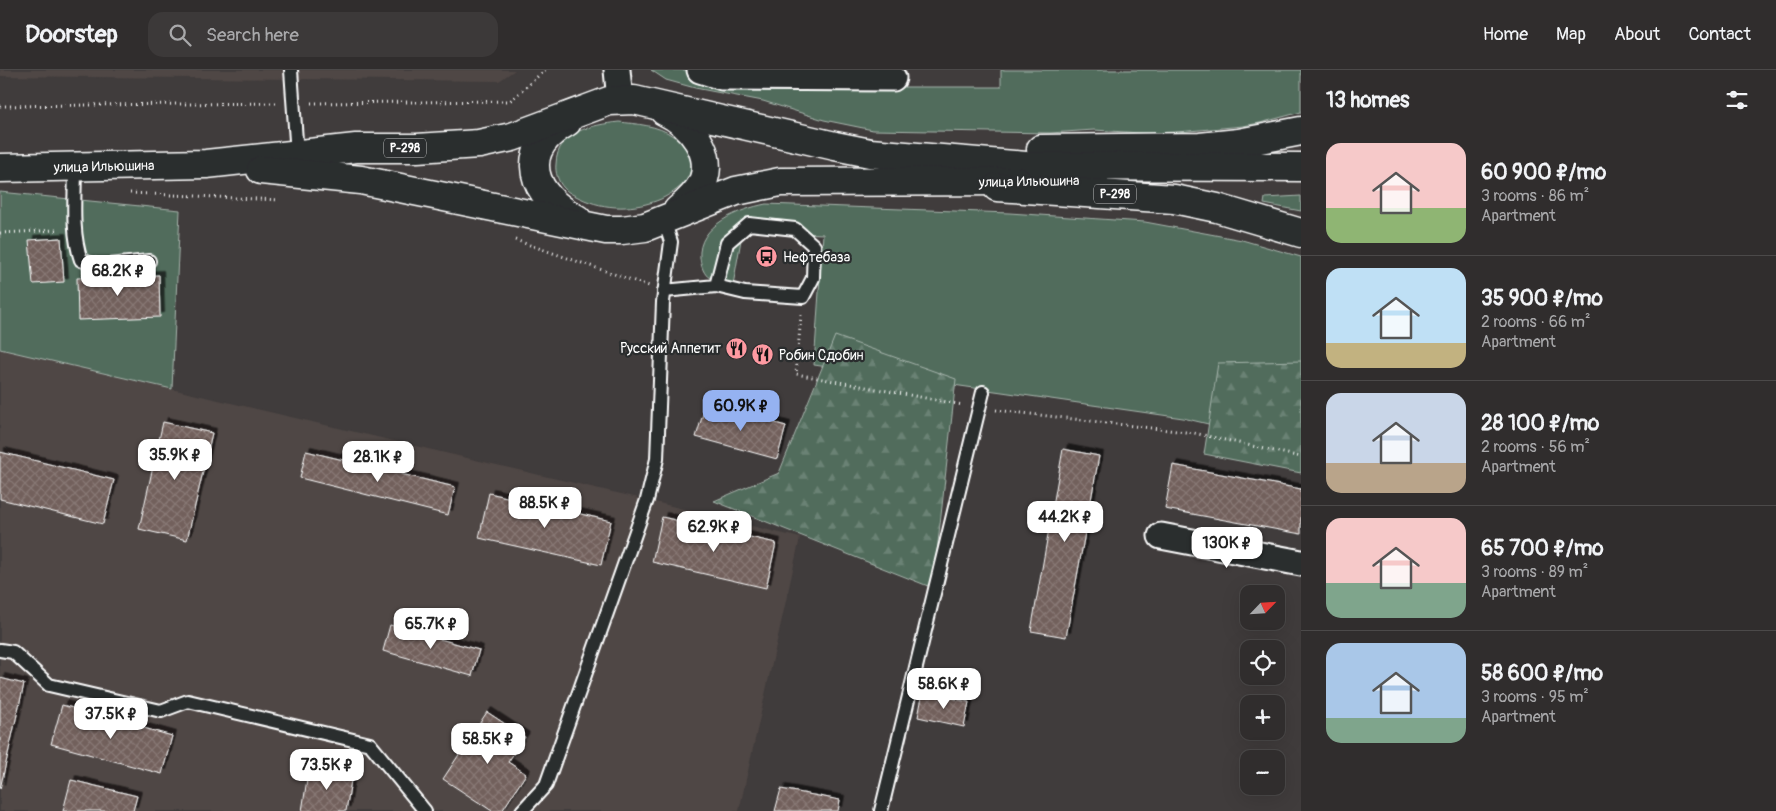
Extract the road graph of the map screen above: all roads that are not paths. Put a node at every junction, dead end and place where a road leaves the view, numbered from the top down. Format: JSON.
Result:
{"nodes":[{"id":1,"x":291,"y":70,"type":"edge"},
{"id":2,"x":618,"y":70,"type":"edge"},
{"id":3,"x":700,"y":70,"type":"edge"},
{"id":4,"x":893,"y":78,"type":"dead end"},
{"id":5,"x":620,"y":102,"type":"junction"},
{"id":6,"x":1301,"y":131,"type":"edge"},
{"id":7,"x":296,"y":154,"type":"junction"},
{"id":8,"x":206,"y":164,"type":"junction"},
{"id":9,"x":75,"y":167,"type":"junction"},
{"id":10,"x":1301,"y":167,"type":"edge"},
{"id":11,"x":0,"y":168,"type":"edge"},
{"id":12,"x":926,"y":170,"type":"junction"},
{"id":13,"x":1301,"y":184,"type":"edge"},
{"id":14,"x":668,"y":218,"type":"junction"},
{"id":15,"x":591,"y":226,"type":"junction"},
{"id":16,"x":1301,"y":233,"type":"edge"},
{"id":17,"x":149,"y":261,"type":"dead end"},
{"id":18,"x":716,"y":286,"type":"junction"},
{"id":19,"x":664,"y":291,"type":"junction"},
{"id":20,"x":983,"y":392,"type":"dead end"},
{"id":21,"x":1161,"y":536,"type":"dead end"},
{"id":22,"x":1301,"y":563,"type":"edge"},
{"id":23,"x":0,"y":650,"type":"edge"},
{"id":24,"x":425,"y":811,"type":"edge"},
{"id":25,"x":522,"y":811,"type":"edge"},
{"id":26,"x":881,"y":811,"type":"edge"}],
"edges":[{"from":1,"to":7,"type":"lane"},
{"from":2,"to":5,"type":"street"},
{"from":3,"to":4,"type":"street"},
{"from":5,"to":7,"type":"highway","number":"Р-298"},
{"from":5,"to":12,"type":"highway","name":"улица Ильюшина","number":"Р-298"},
{"from":5,"to":14,"type":"highway","number":"Р-298"},
{"from":5,"to":15,"type":"highway","number":"Р-298"},
{"from":6,"to":12,"type":"highway"},
{"from":7,"to":8,"type":"highway","number":"Р-298"},
{"from":8,"to":9,"type":"highway","name":"улица Ильюшина","number":"Р-298"},
{"from":8,"to":15,"type":"highway","number":"Р-298"},
{"from":9,"to":11,"type":"highway","name":"улица Ильюшина","number":"Р-298"},
{"from":9,"to":17,"type":"lane"},
{"from":10,"to":12,"type":"highway","name":"улица Ильюшина","number":"Р-298"},
{"from":12,"to":13,"type":"highway","name":"улица Ильюшина","number":"Р-298"},
{"from":12,"to":14,"type":"highway","name":"улица Ильюшина","number":"Р-298"},
{"from":12,"to":16,"type":"highway","number":"Р-298"},
{"from":14,"to":15,"type":"highway","number":"Р-298"},
{"from":14,"to":19,"type":"lane"},
{"from":18,"to":18,"type":"lane"},
{"from":18,"to":19,"type":"lane"},
{"from":19,"to":25,"type":"lane"},
{"from":20,"to":26,"type":"lane"},
{"from":21,"to":22,"type":"street"},
{"from":23,"to":24,"type":"lane"}]}
